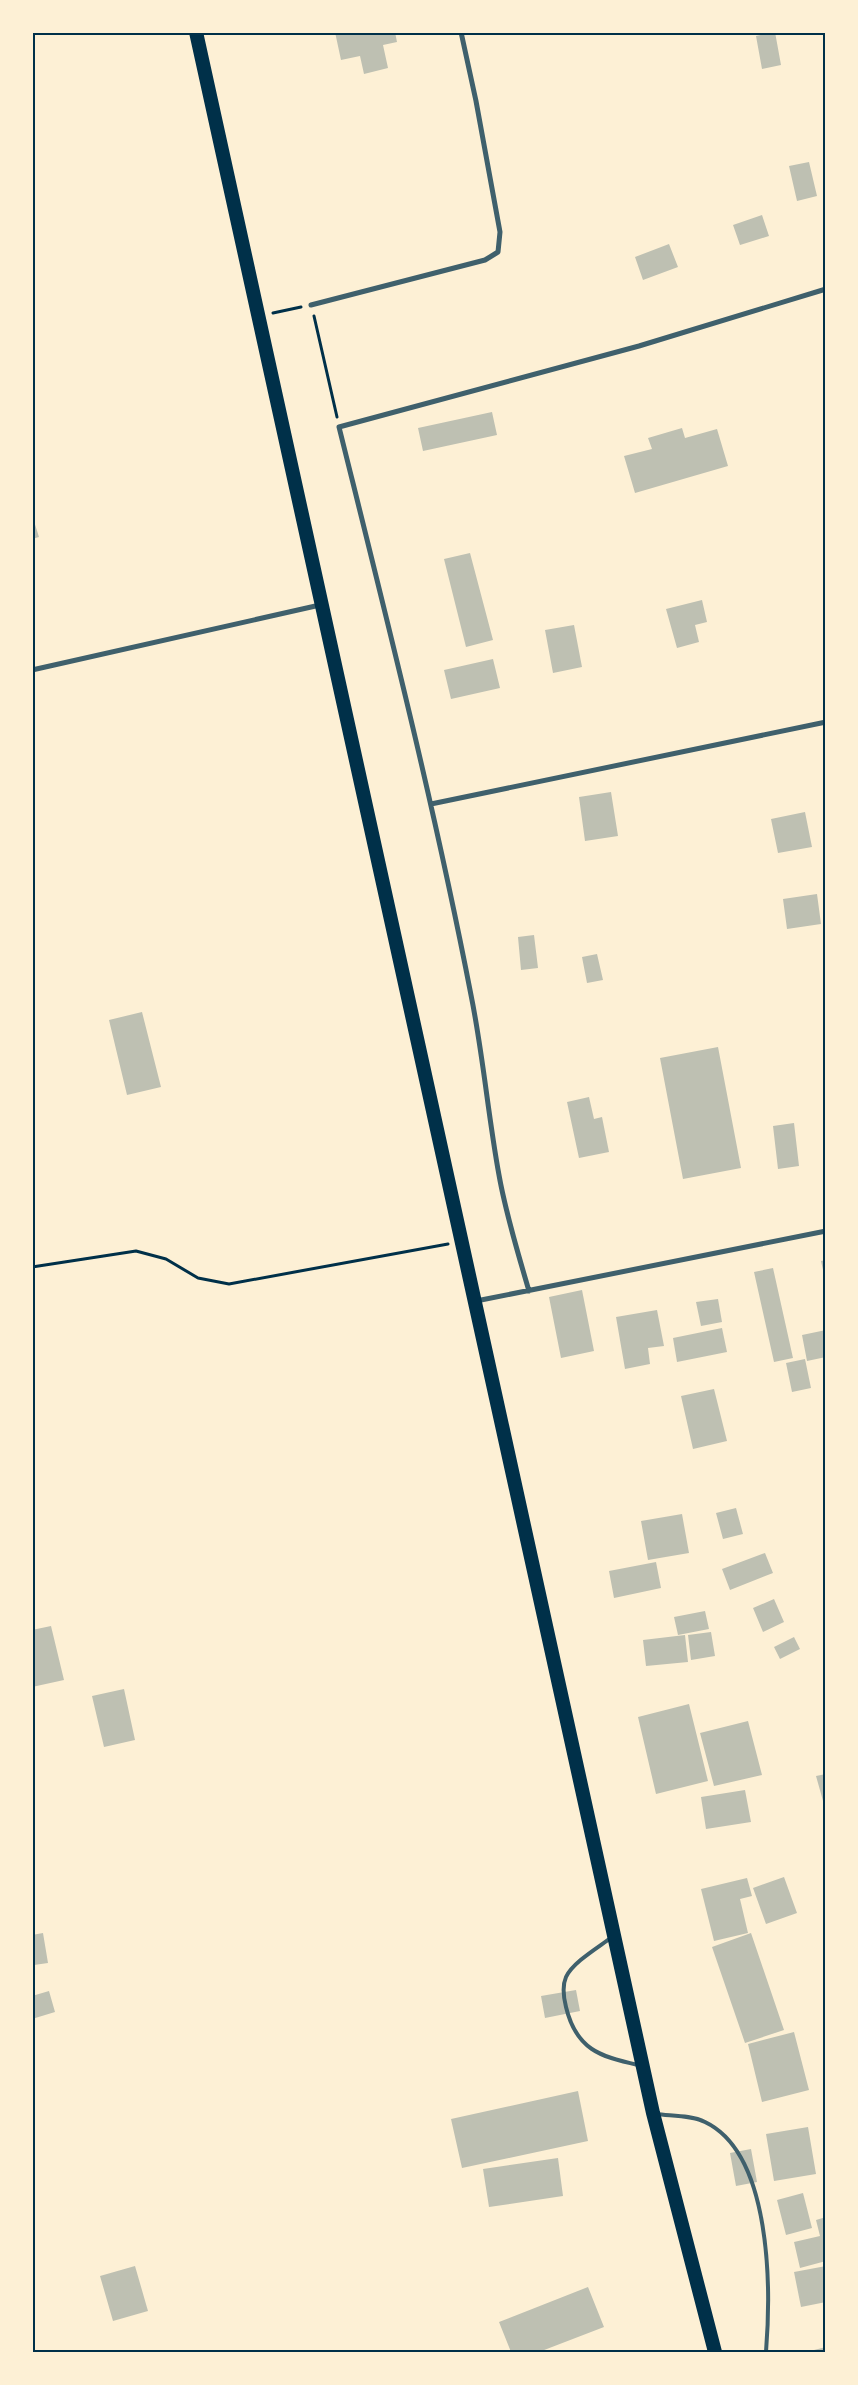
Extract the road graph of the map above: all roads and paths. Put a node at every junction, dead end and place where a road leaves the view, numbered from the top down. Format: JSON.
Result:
{"nodes":[{"id":1,"x":196,"y":32,"type":"edge"},
{"id":2,"x":461,"y":32,"type":"edge"},
{"id":3,"x":826,"y":289,"type":"edge"},
{"id":4,"x":311,"y":305,"type":"junction"},
{"id":5,"x":257,"y":317,"type":"junction"},
{"id":6,"x":339,"y":427,"type":"junction"},
{"id":7,"x":320,"y":605,"type":"junction"},
{"id":8,"x":32,"y":670,"type":"edge"},
{"id":9,"x":826,"y":722,"type":"edge"},
{"id":10,"x":431,"y":804,"type":"junction"},
{"id":11,"x":826,"y":1231,"type":"edge"},
{"id":12,"x":461,"y":1242,"type":"junction"},
{"id":13,"x":32,"y":1267,"type":"edge"},
{"id":14,"x":529,"y":1291,"type":"junction"},
{"id":15,"x":474,"y":1302,"type":"junction"},
{"id":16,"x":614,"y":1935,"type":"junction"},
{"id":17,"x":643,"y":2066,"type":"junction"},
{"id":18,"x":653,"y":2113,"type":"junction"},
{"id":19,"x":715,"y":2352,"type":"edge"},
{"id":20,"x":766,"y":2352,"type":"edge"}],
"edges":[{"from":1,"to":5,"type":"highway"},
{"from":2,"to":4,"type":"street"},
{"from":3,"to":6,"type":"street"},
{"from":4,"to":5,"type":"path"},
{"from":4,"to":6,"type":"path"},
{"from":5,"to":7,"type":"highway"},
{"from":6,"to":10,"type":"street"},
{"from":7,"to":8,"type":"street"},
{"from":7,"to":12,"type":"highway"},
{"from":9,"to":10,"type":"street"},
{"from":10,"to":14,"type":"street"},
{"from":11,"to":14,"type":"street"},
{"from":12,"to":13,"type":"path"},
{"from":12,"to":15,"type":"highway"},
{"from":14,"to":15,"type":"street"},
{"from":15,"to":16,"type":"highway"},
{"from":16,"to":17,"type":"highway"},
{"from":16,"to":17,"type":"lane"},
{"from":17,"to":18,"type":"highway"},
{"from":18,"to":19,"type":"highway"},
{"from":18,"to":20,"type":"lane"}]}
